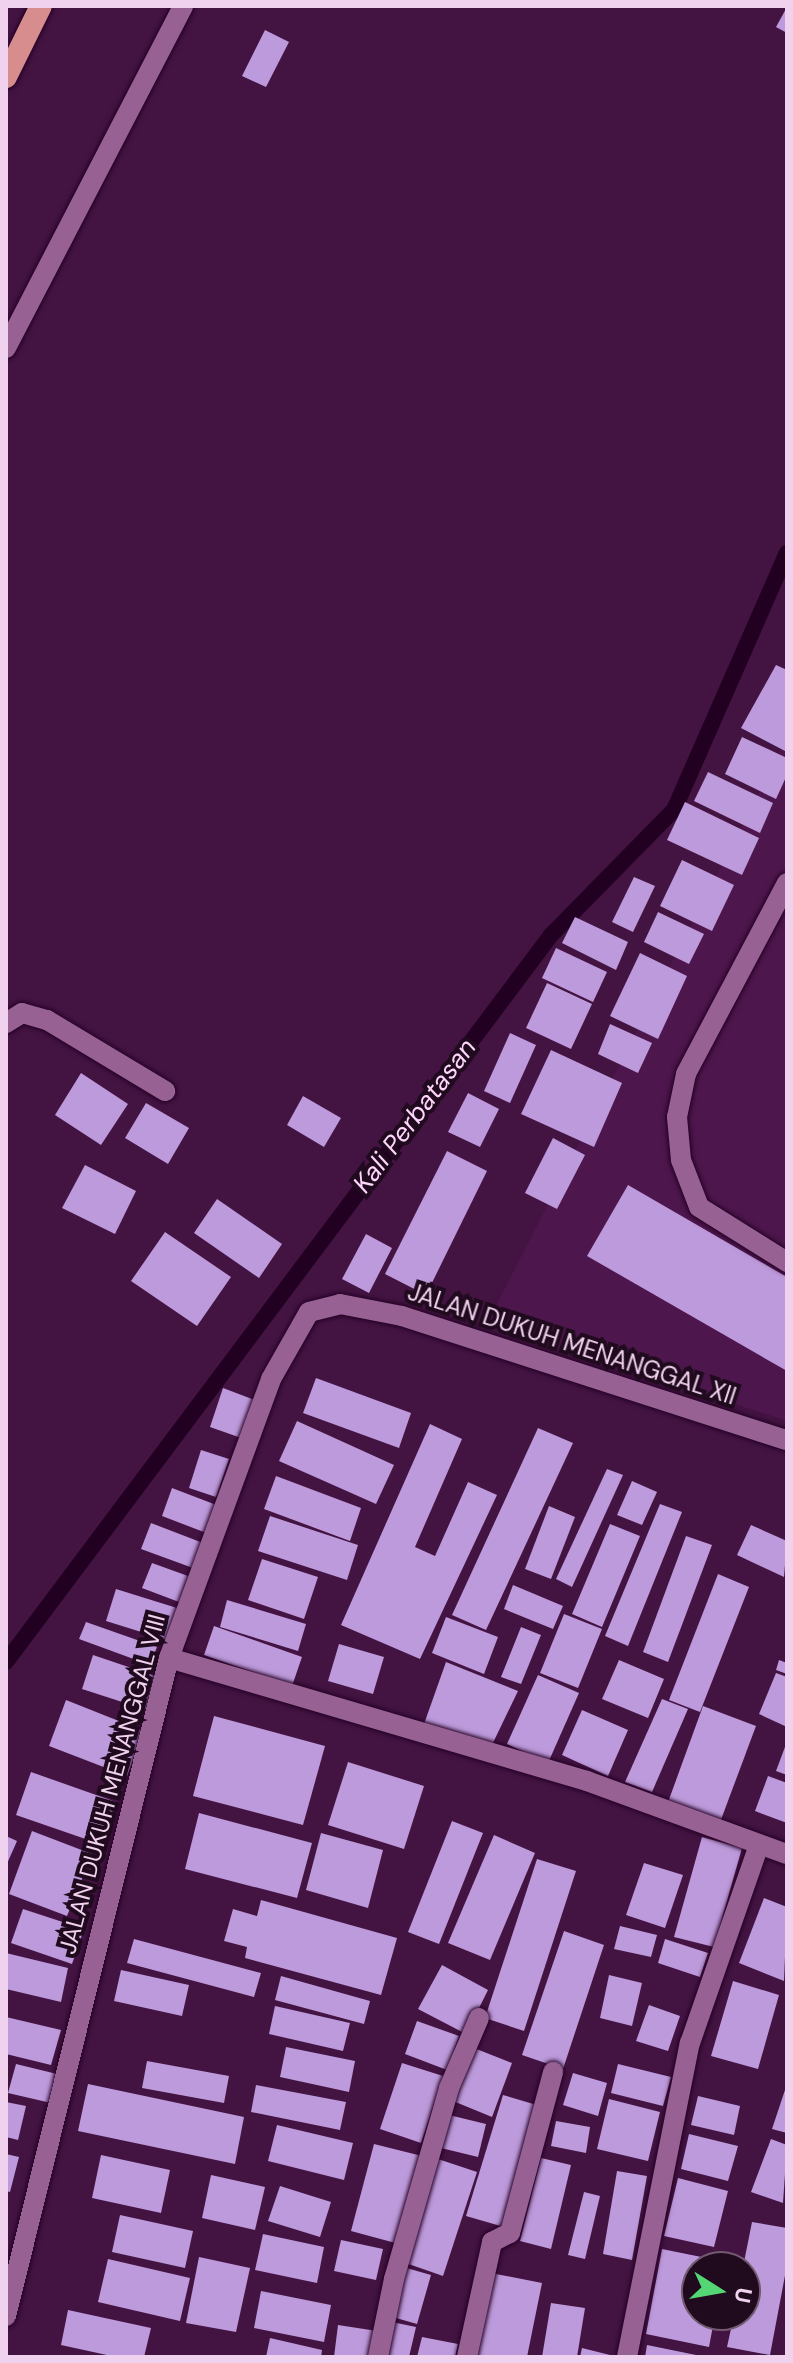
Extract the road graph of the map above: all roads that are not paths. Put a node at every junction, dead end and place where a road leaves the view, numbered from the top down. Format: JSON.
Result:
{"nodes":[{"id":1,"x":41,"y":6,"type":"edge"},
{"id":2,"x":183,"y":6,"type":"edge"},
{"id":3,"x":6,"y":77,"type":"edge"},
{"id":4,"x":6,"y":348,"type":"edge"},
{"id":5,"x":787,"y":883,"type":"edge"},
{"id":6,"x":6,"y":1023,"type":"edge"},
{"id":7,"x":165,"y":1091,"type":"dead end"},
{"id":8,"x":787,"y":1262,"type":"edge"},
{"id":9,"x":340,"y":1304,"type":"joint"},
{"id":10,"x":787,"y":1440,"type":"edge"},
{"id":11,"x":169,"y":1658,"type":"junction"},
{"id":12,"x":759,"y":1845,"type":"junction"},
{"id":13,"x":787,"y":1854,"type":"edge"},
{"id":14,"x":479,"y":2018,"type":"dead end"},
{"id":15,"x":553,"y":2072,"type":"dead end"},
{"id":16,"x":6,"y":2316,"type":"edge"},
{"id":17,"x":378,"y":2357,"type":"edge"},
{"id":18,"x":467,"y":2357,"type":"edge"},
{"id":19,"x":627,"y":2357,"type":"edge"}],
"edges":[{"from":1,"to":3,"type":"highway"},
{"from":2,"to":4,"type":"street"},
{"from":5,"to":8,"type":"street"},
{"from":6,"to":7,"type":"street"},
{"from":9,"to":10,"type":"street","name":"JALAN DUKUH MENANGGAL XII"},
{"from":9,"to":11,"type":"street","name":"JALAN DUKUH MENANGGAL VIII"},
{"from":11,"to":12,"type":"street"},
{"from":11,"to":16,"type":"street","name":"JALAN DUKUH MENANGGAL VIII"},
{"from":12,"to":13,"type":"street"},
{"from":12,"to":19,"type":"street"},
{"from":14,"to":17,"type":"street"},
{"from":15,"to":18,"type":"street"}]}
